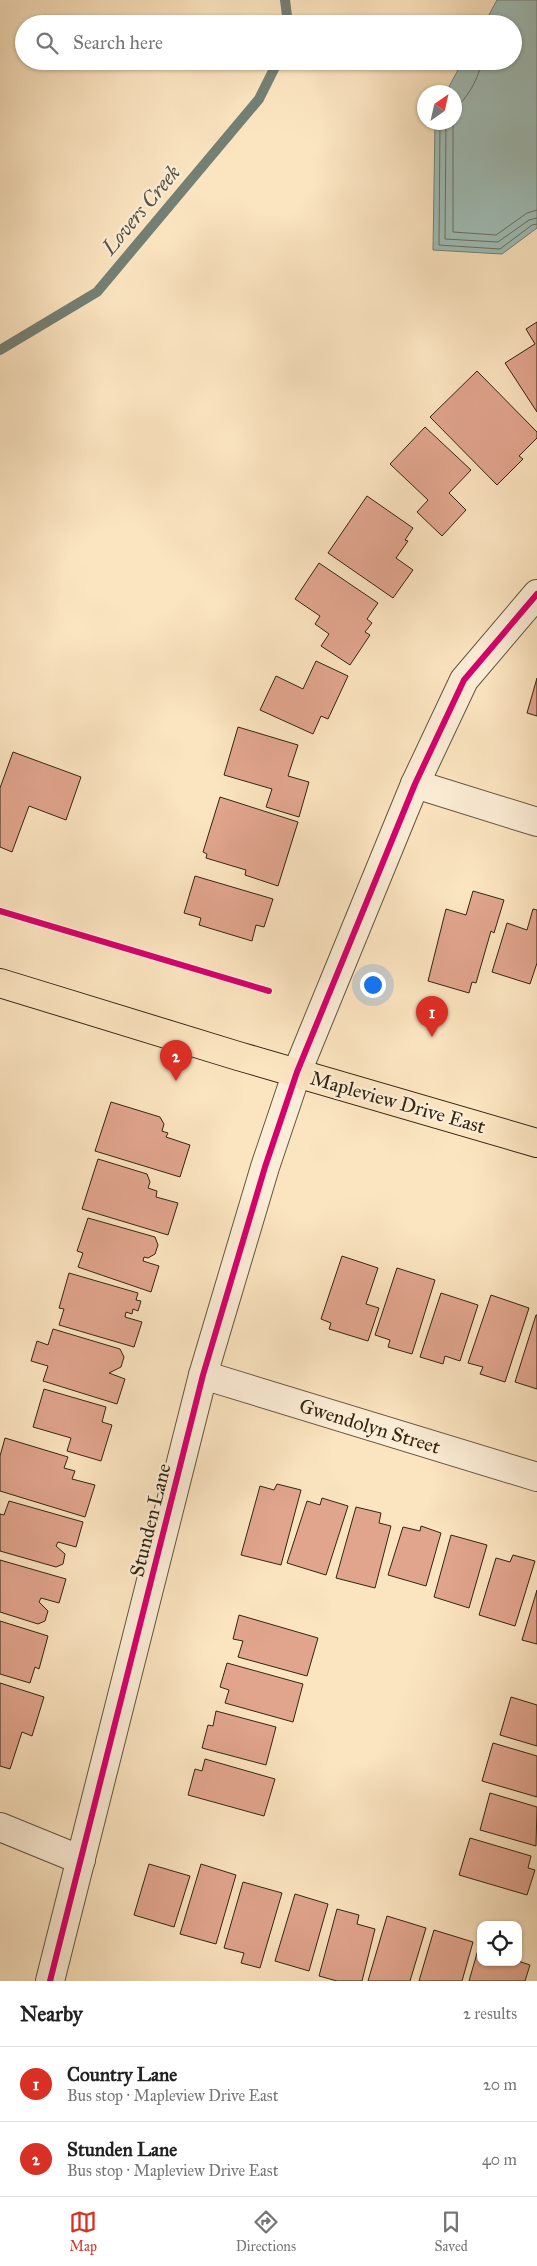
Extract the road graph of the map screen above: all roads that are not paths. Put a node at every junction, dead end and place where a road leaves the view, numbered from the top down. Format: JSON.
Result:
{"nodes":[{"id":1,"x":537,"y":594,"type":"edge"},
{"id":2,"x":415,"y":784,"type":"junction"},
{"id":3,"x":537,"y":822,"type":"edge"},
{"id":4,"x":0,"y":983,"type":"edge"},
{"id":5,"x":297,"y":1072,"type":"junction"},
{"id":6,"x":537,"y":1143,"type":"edge"},
{"id":7,"x":203,"y":1375,"type":"junction"},
{"id":8,"x":537,"y":1477,"type":"edge"},
{"id":9,"x":0,"y":1826,"type":"edge"},
{"id":10,"x":81,"y":1860,"type":"junction"},
{"id":11,"x":56,"y":1980,"type":"edge"}],
"edges":[{"from":1,"to":2,"type":"street","name":"Stunden Lane"},
{"from":2,"to":3,"type":"street"},
{"from":2,"to":5,"type":"street","name":"Stunden Lane"},
{"from":4,"to":5,"type":"main road","name":"Mapleview Drive East"},
{"from":5,"to":6,"type":"main road","name":"Mapleview Drive East"},
{"from":5,"to":7,"type":"street","name":"Stunden Lane"},
{"from":7,"to":8,"type":"street","name":"Gwendolyn Street"},
{"from":7,"to":10,"type":"street","name":"Stunden Lane"},
{"from":9,"to":10,"type":"street"},
{"from":10,"to":11,"type":"street","name":"Stunden Lane"}]}
